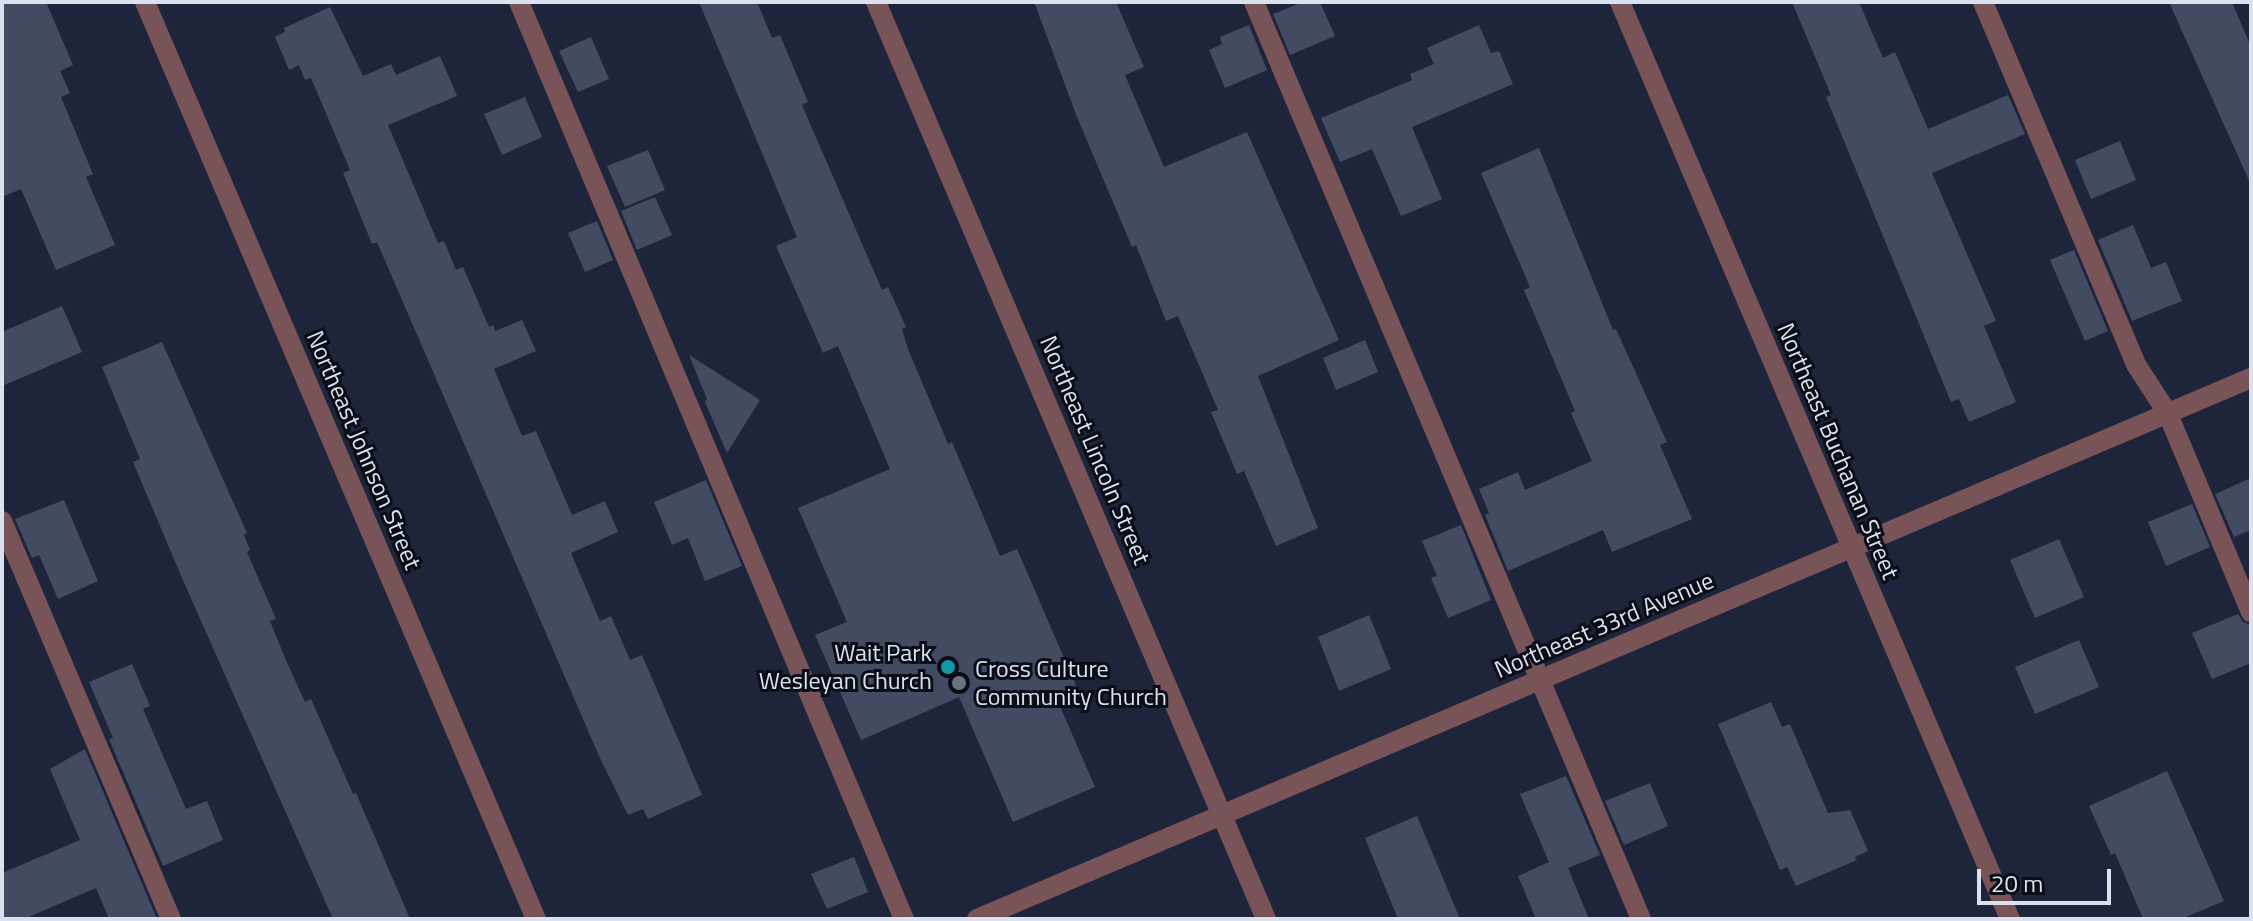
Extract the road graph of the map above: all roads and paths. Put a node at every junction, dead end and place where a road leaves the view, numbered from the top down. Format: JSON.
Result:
{"nodes":[{"id":1,"x":145,"y":2,"type":"edge"},
{"id":2,"x":519,"y":2,"type":"edge"},
{"id":3,"x":876,"y":2,"type":"edge"},
{"id":4,"x":1254,"y":2,"type":"edge"},
{"id":5,"x":1620,"y":2,"type":"edge"},
{"id":6,"x":1983,"y":2,"type":"edge"},
{"id":7,"x":2251,"y":378,"type":"edge"},
{"id":8,"x":2168,"y":414,"type":"junction"},
{"id":9,"x":2,"y":521,"type":"edge"},
{"id":10,"x":1851,"y":547,"type":"junction"},
{"id":11,"x":2251,"y":612,"type":"edge"},
{"id":12,"x":1540,"y":681,"type":"junction"},
{"id":13,"x":1221,"y":813,"type":"junction"},
{"id":14,"x":171,"y":919,"type":"edge"},
{"id":15,"x":536,"y":919,"type":"edge"},
{"id":16,"x":904,"y":919,"type":"edge"},
{"id":17,"x":977,"y":919,"type":"edge"},
{"id":18,"x":1266,"y":919,"type":"edge"},
{"id":19,"x":1641,"y":919,"type":"edge"},
{"id":20,"x":2010,"y":919,"type":"edge"}],
"edges":[{"from":1,"to":15,"type":"street","name":"Northeast Johnson Street"},
{"from":2,"to":16,"type":"street"},
{"from":3,"to":13,"type":"street","name":"Northeast Lincoln Street"},
{"from":4,"to":12,"type":"street"},
{"from":5,"to":10,"type":"street","name":"Northeast Buchanan Street"},
{"from":6,"to":8,"type":"street"},
{"from":7,"to":8,"type":"street","name":"Northeast 33rd Avenue"},
{"from":8,"to":10,"type":"street","name":"Northeast 33rd Avenue"},
{"from":8,"to":11,"type":"street"},
{"from":9,"to":14,"type":"street"},
{"from":10,"to":12,"type":"street","name":"Northeast 33rd Avenue"},
{"from":10,"to":20,"type":"street","name":"Northeast Buchanan Street"},
{"from":12,"to":13,"type":"street","name":"Northeast 33rd Avenue"},
{"from":12,"to":19,"type":"street"},
{"from":13,"to":17,"type":"street","name":"Northeast 33rd Avenue"},
{"from":13,"to":18,"type":"street","name":"Northeast Lincoln Street"}]}
